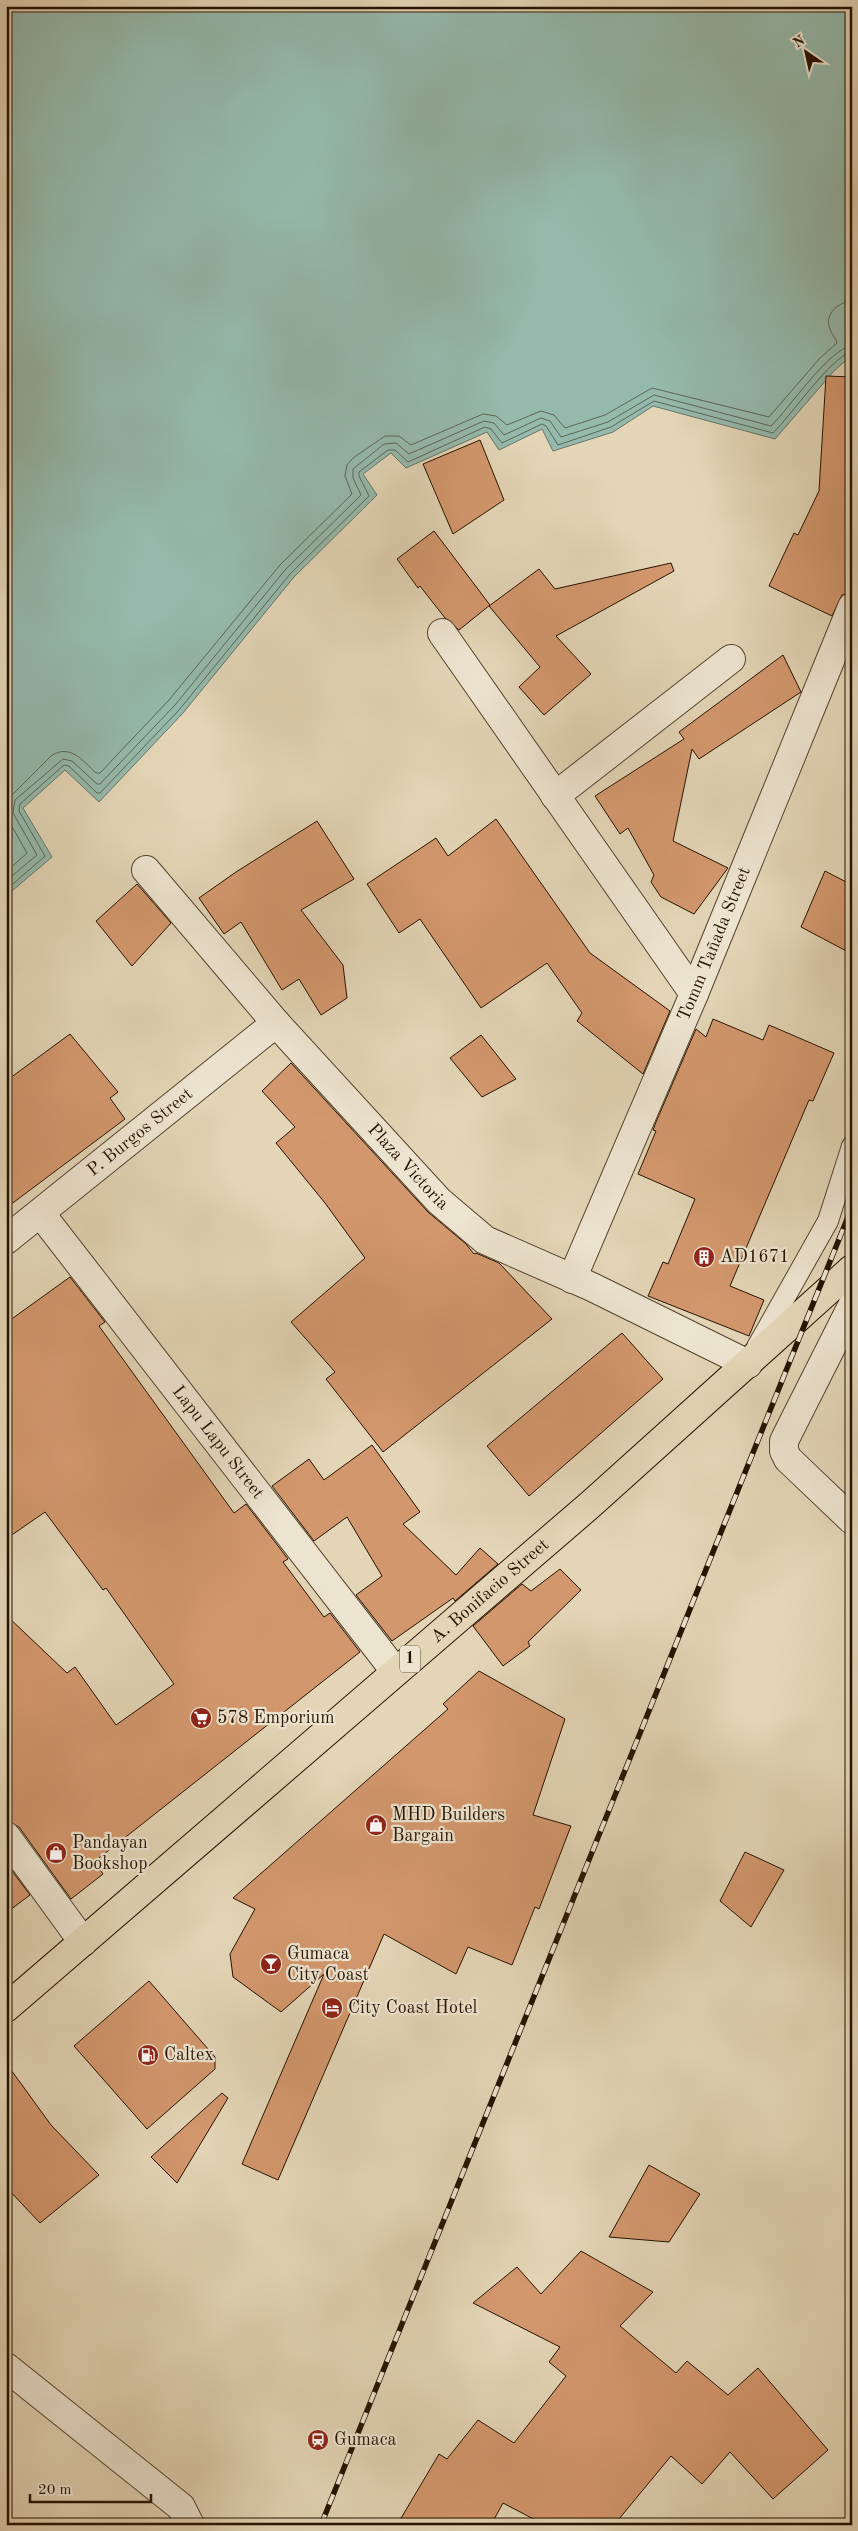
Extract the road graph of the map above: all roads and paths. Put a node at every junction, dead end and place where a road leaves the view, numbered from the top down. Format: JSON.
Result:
{"nodes":[{"id":1,"x":852,"y":607,"type":"edge"},
{"id":2,"x":442,"y":633,"type":"dead end"},
{"id":3,"x":730,"y":659,"type":"dead end"},
{"id":4,"x":555,"y":796,"type":"junction"},
{"id":5,"x":146,"y":870,"type":"dead end"},
{"id":6,"x":694,"y":994,"type":"junction"},
{"id":7,"x":276,"y":1023,"type":"junction"},
{"id":8,"x":852,"y":1146,"type":"edge"},
{"id":9,"x":41,"y":1214,"type":"junction"},
{"id":10,"x":6,"y":1240,"type":"edge"},
{"id":11,"x":852,"y":1269,"type":"edge"},
{"id":12,"x":572,"y":1279,"type":"junction"},
{"id":13,"x":852,"y":1306,"type":"edge"},
{"id":14,"x":748,"y":1364,"type":"junction"},
{"id":15,"x":852,"y":1520,"type":"edge"},
{"id":16,"x":395,"y":1671,"type":"junction"},
{"id":17,"x":6,"y":1836,"type":"edge"},
{"id":18,"x":83,"y":1942,"type":"junction"},
{"id":19,"x":6,"y":2008,"type":"edge"},
{"id":20,"x":6,"y":2367,"type":"edge"},
{"id":21,"x":190,"y":2525,"type":"edge"}],
"edges":[{"from":1,"to":6,"type":"street","name":"Tomm Tañada Street"},
{"from":2,"to":4,"type":"street"},
{"from":3,"to":4,"type":"street"},
{"from":4,"to":6,"type":"street"},
{"from":5,"to":7,"type":"street","name":"Plaza Victoria"},
{"from":6,"to":12,"type":"street","name":"Tomm Tañada Street"},
{"from":7,"to":9,"type":"street","name":"P. Burgos Street"},
{"from":7,"to":12,"type":"street","name":"Plaza Victoria"},
{"from":8,"to":14,"type":"lane"},
{"from":9,"to":10,"type":"street","name":"P. Burgos Street"},
{"from":9,"to":16,"type":"street","name":"Lapu Lapu Street"},
{"from":11,"to":14,"type":"main road","name":"A. Bonifacio Street","number":"1"},
{"from":12,"to":14,"type":"street","name":"Plaza Victoria"},
{"from":13,"to":15,"type":"street"},
{"from":14,"to":16,"type":"main road","name":"A. Bonifacio Street","number":"1"},
{"from":16,"to":18,"type":"main road","name":"A. Bonifacio Street","number":"1"},
{"from":17,"to":18,"type":"street"},
{"from":18,"to":19,"type":"main road","name":"A. Bonifacio Street","number":"1"},
{"from":20,"to":21,"type":"street"}]}
